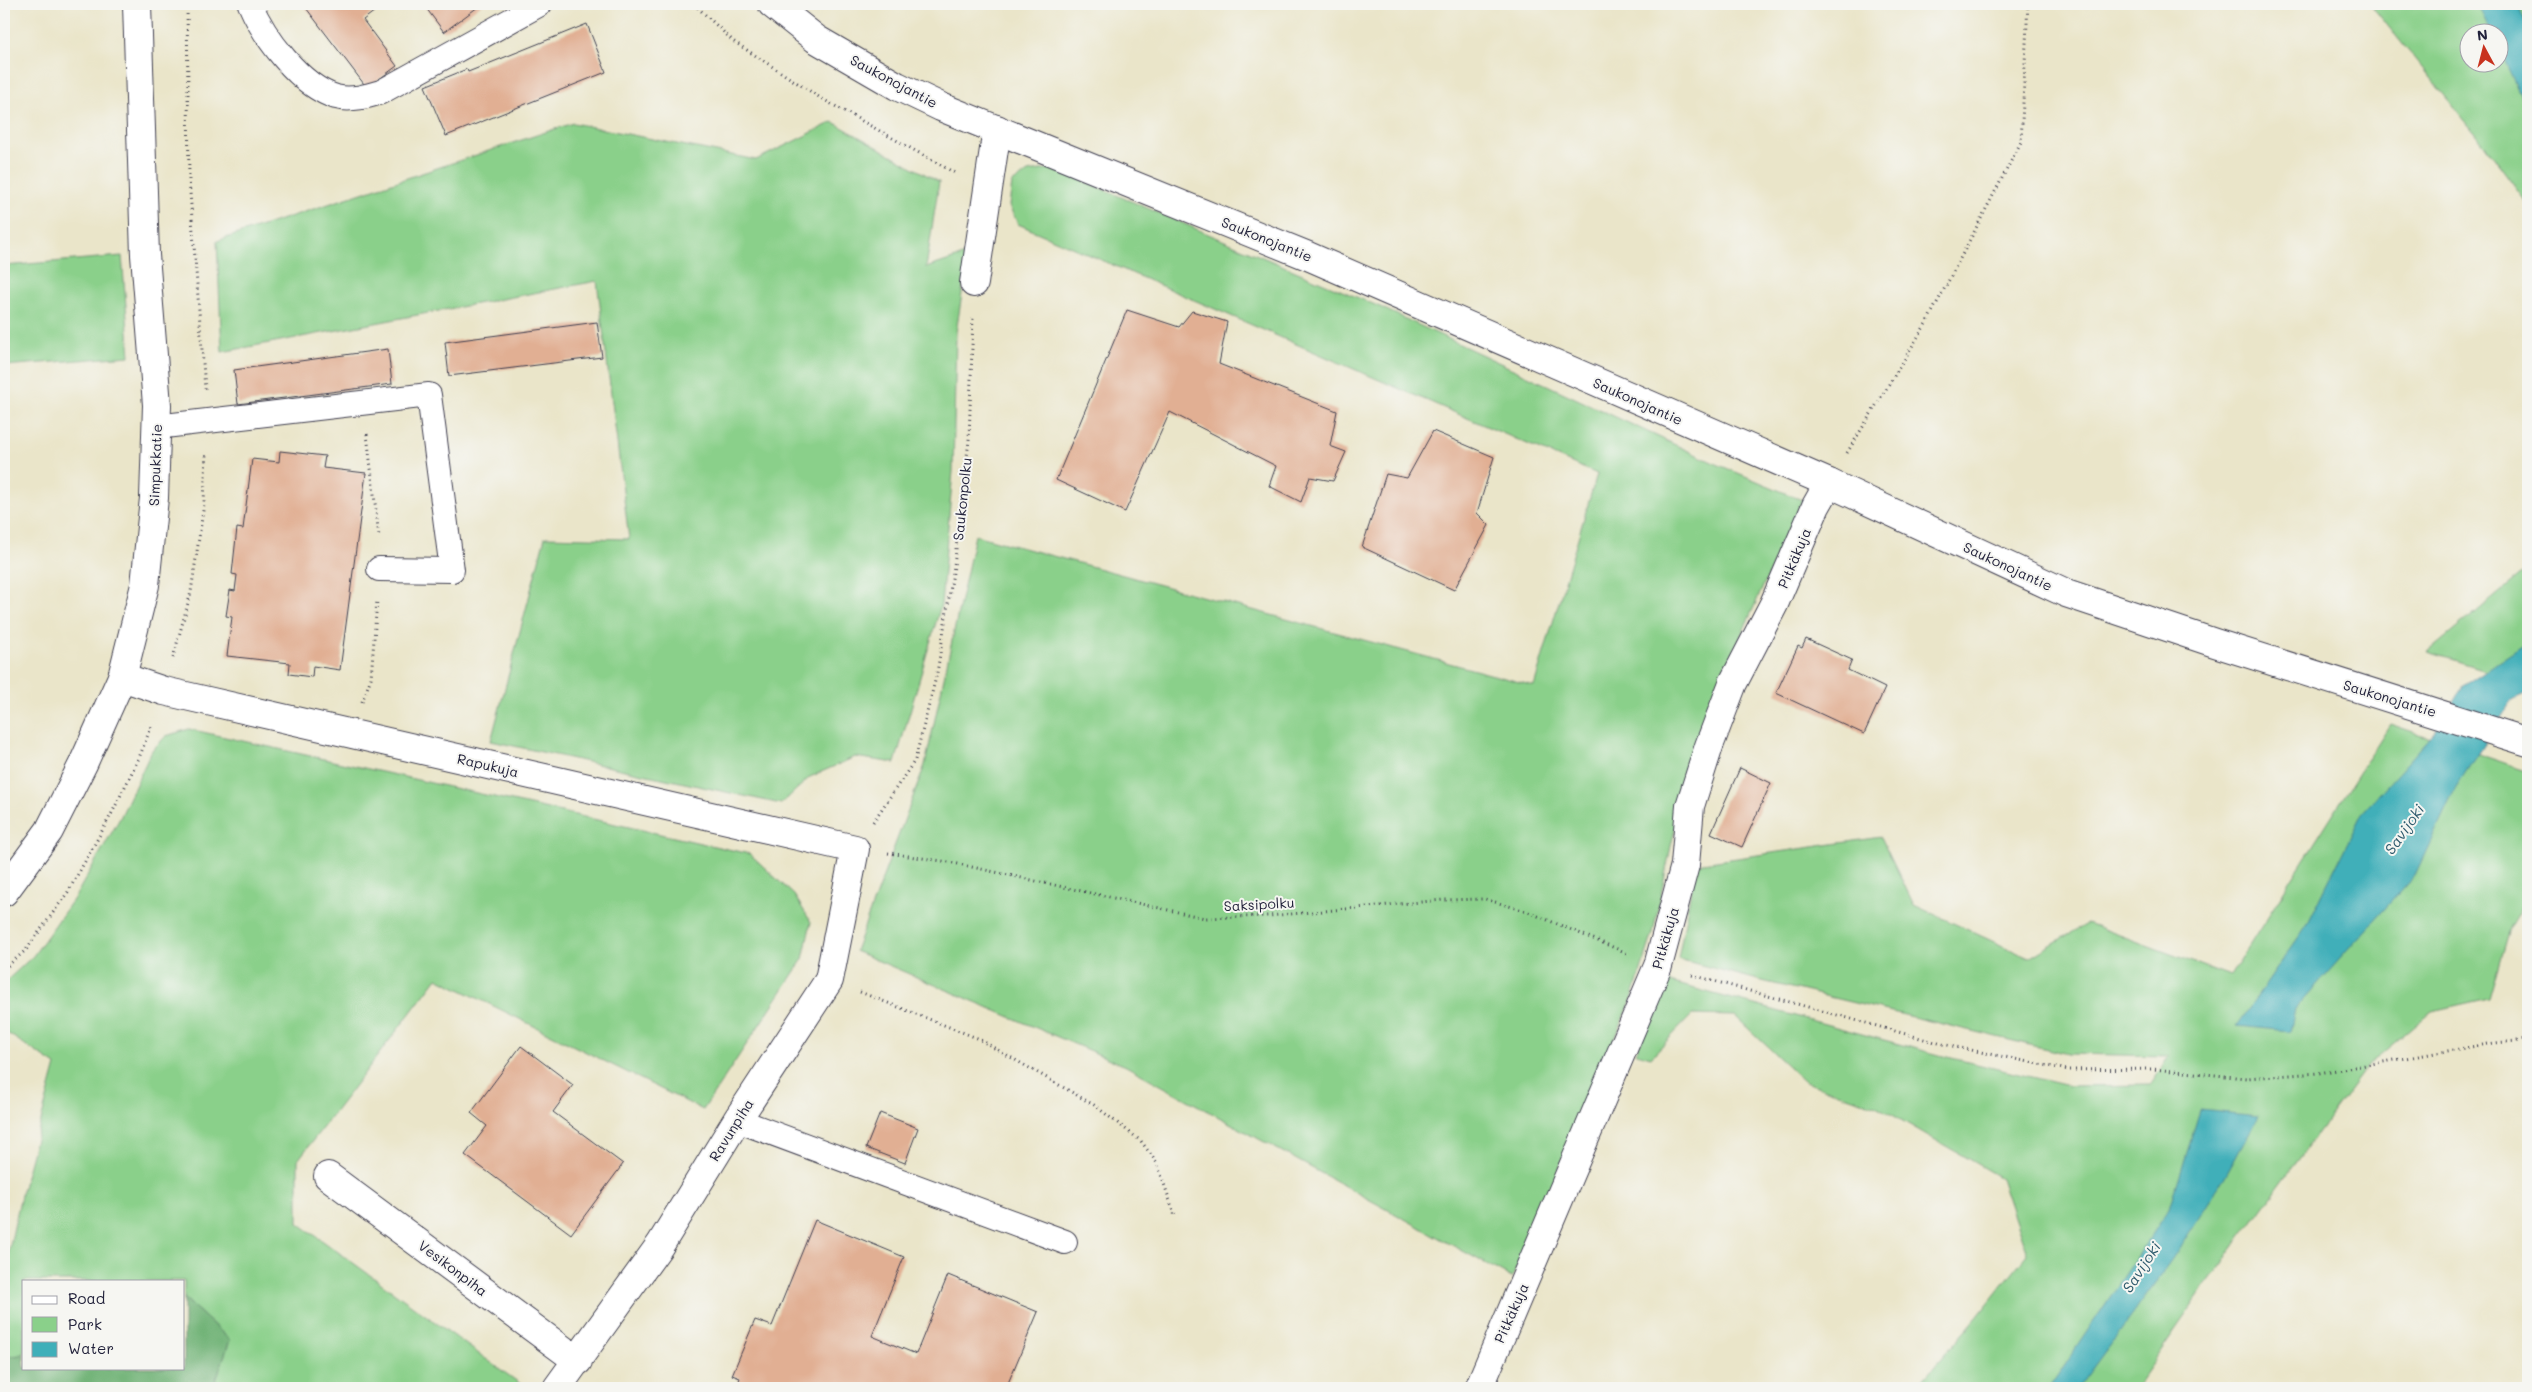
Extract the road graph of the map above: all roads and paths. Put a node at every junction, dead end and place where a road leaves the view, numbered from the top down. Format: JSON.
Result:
{"nodes":[{"id":1,"x":137,"y":4,"type":"edge"},
{"id":2,"x":250,"y":4,"type":"edge"},
{"id":3,"x":540,"y":4,"type":"edge"},
{"id":4,"x":694,"y":4,"type":"edge"},
{"id":5,"x":772,"y":4,"type":"edge"},
{"id":6,"x":2028,"y":4,"type":"edge"},
{"id":7,"x":997,"y":129,"type":"junction"},
{"id":8,"x":988,"y":188,"type":"junction"},
{"id":9,"x":974,"y":283,"type":"joint"},
{"id":10,"x":156,"y":427,"type":"junction"},
{"id":11,"x":1829,"y":484,"type":"junction"},
{"id":12,"x":379,"y":569,"type":"dead end"},
{"id":13,"x":122,"y":677,"type":"junction"},
{"id":14,"x":2526,"y":741,"type":"edge"},
{"id":15,"x":855,"y":849,"type":"junction"},
{"id":16,"x":4,"y":892,"type":"edge"},
{"id":17,"x":68,"y":892,"type":"dead end"},
{"id":18,"x":1658,"y":966,"type":"junction"},
{"id":19,"x":4,"y":969,"type":"edge"},
{"id":20,"x":829,"y":980,"type":"junction"},
{"id":21,"x":2528,"y":1040,"type":"edge"},
{"id":22,"x":737,"y":1120,"type":"junction"},
{"id":23,"x":328,"y":1176,"type":"dead end"},
{"id":24,"x":1175,"y":1216,"type":"dead end"},
{"id":25,"x":1065,"y":1242,"type":"dead end"},
{"id":26,"x":578,"y":1361,"type":"junction"},
{"id":27,"x":557,"y":1388,"type":"edge"},
{"id":28,"x":1478,"y":1388,"type":"edge"}],
"edges":[{"from":1,"to":10,"type":"street","name":"Simpukkatie"},
{"from":2,"to":3,"type":"lane"},
{"from":4,"to":8,"type":"path"},
{"from":5,"to":7,"type":"street","name":"Saukonojantie"},
{"from":6,"to":11,"type":"path"},
{"from":7,"to":8,"type":"street"},
{"from":7,"to":11,"type":"street","name":"Saukonojantie"},
{"from":8,"to":9,"type":"street"},
{"from":9,"to":15,"type":"path","name":"Saukonpolku"},
{"from":10,"to":12,"type":"lane"},
{"from":10,"to":13,"type":"street","name":"Simpukkatie"},
{"from":11,"to":14,"type":"street","name":"Saukonojantie"},
{"from":11,"to":18,"type":"street","name":"Pitkäkuja"},
{"from":13,"to":15,"type":"street","name":"Rapukuja"},
{"from":13,"to":16,"type":"street","name":"Simpukkatie"},
{"from":15,"to":18,"type":"path","name":"Saksipolku"},
{"from":15,"to":20,"type":"street","name":"Ravunpiha"},
{"from":17,"to":19,"type":"path"},
{"from":18,"to":21,"type":"path","name":"Saksipolku"},
{"from":18,"to":28,"type":"street","name":"Pitkäkuja"},
{"from":20,"to":22,"type":"street","name":"Ravunpiha"},
{"from":20,"to":24,"type":"path"},
{"from":22,"to":25,"type":"lane"},
{"from":22,"to":26,"type":"street","name":"Ravunpiha"},
{"from":23,"to":26,"type":"street","name":"Vesikonpiha"},
{"from":26,"to":27,"type":"street","name":"Ravunpiha"}]}
